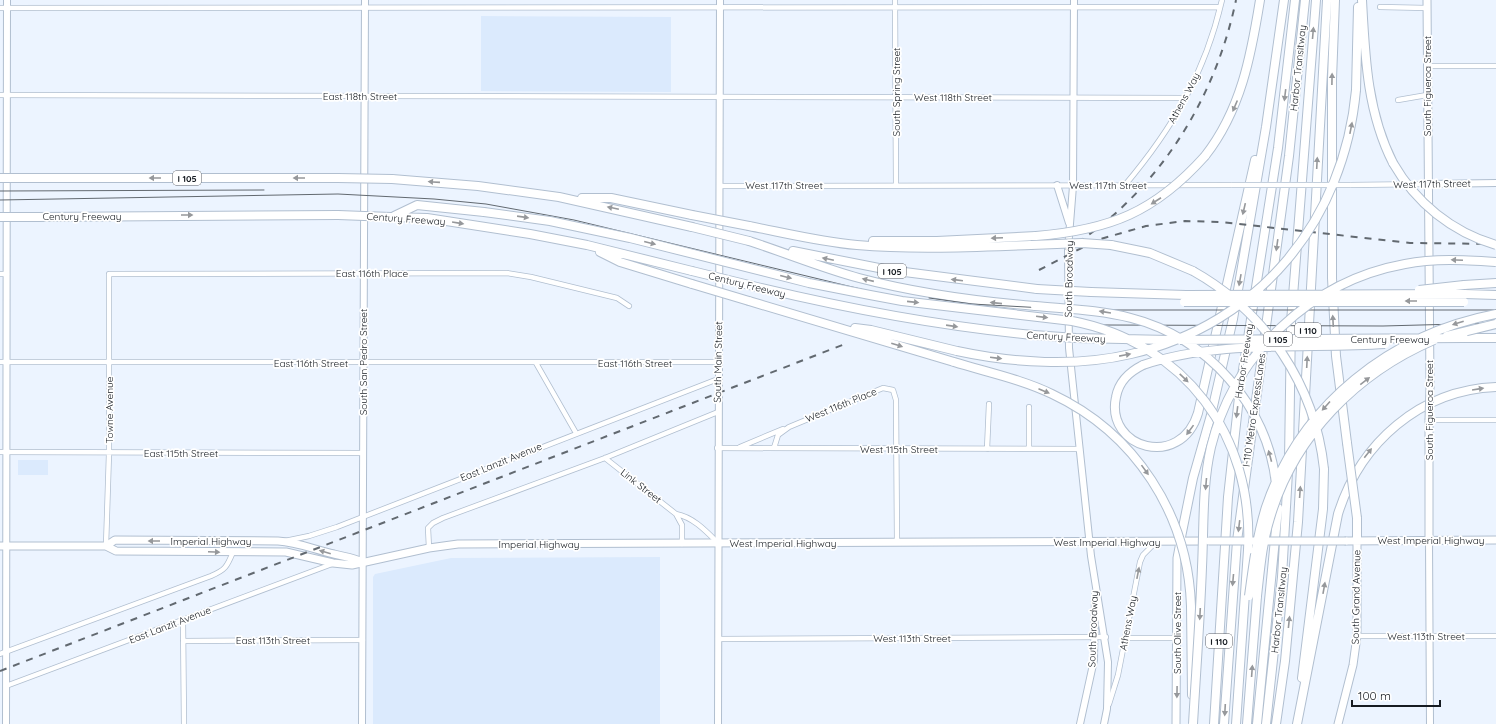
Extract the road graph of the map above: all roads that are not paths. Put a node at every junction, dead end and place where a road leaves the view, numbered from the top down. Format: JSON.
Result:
{"nodes":[{"id":1,"x":8,"y":0,"type":"edge"},
{"id":2,"x":365,"y":0,"type":"edge"},
{"id":3,"x":720,"y":0,"type":"edge"},
{"id":4,"x":895,"y":0,"type":"edge"},
{"id":5,"x":1074,"y":0,"type":"edge"},
{"id":6,"x":1222,"y":0,"type":"edge"},
{"id":7,"x":1260,"y":0,"type":"edge"},
{"id":8,"x":1284,"y":0,"type":"edge"},
{"id":9,"x":1295,"y":0,"type":"edge"},
{"id":10,"x":1305,"y":0,"type":"edge"},
{"id":11,"x":1316,"y":0,"type":"edge"},
{"id":12,"x":1327,"y":0,"type":"edge"},
{"id":13,"x":1335,"y":0,"type":"edge"},
{"id":14,"x":1358,"y":0,"type":"edge"},
{"id":15,"x":1362,"y":0,"type":"edge"},
{"id":16,"x":1427,"y":4,"type":"edge"},
{"id":17,"x":1220,"y":7,"type":"junction"},
{"id":18,"x":1380,"y":7,"type":"dead end"},
{"id":19,"x":0,"y":8,"type":"edge"},
{"id":20,"x":7,"y":8,"type":"junction"},
{"id":21,"x":895,"y":8,"type":"junction"},
{"id":22,"x":1074,"y":8,"type":"junction"},
{"id":23,"x":365,"y":9,"type":"junction"},
{"id":24,"x":720,"y":9,"type":"junction"},
{"id":25,"x":1427,"y":66,"type":"junction"},
{"id":26,"x":1496,"y":66,"type":"edge"},
{"id":27,"x":1271,"y":89,"type":"junction"},
{"id":28,"x":1427,"y":95,"type":"junction"},
{"id":29,"x":0,"y":96,"type":"edge"},
{"id":30,"x":8,"y":96,"type":"junction"},
{"id":31,"x":364,"y":96,"type":"junction"},
{"id":32,"x":1074,"y":96,"type":"junction"},
{"id":33,"x":720,"y":97,"type":"junction"},
{"id":34,"x":897,"y":97,"type":"junction"},
{"id":35,"x":1186,"y":98,"type":"junction"},
{"id":36,"x":1398,"y":100,"type":"dead end"},
{"id":37,"x":1291,"y":136,"type":"joint"},
{"id":38,"x":0,"y":178,"type":"edge"},
{"id":39,"x":1496,"y":183,"type":"edge"},
{"id":40,"x":1429,"y":184,"type":"junction"},
{"id":41,"x":896,"y":185,"type":"junction"},
{"id":42,"x":1125,"y":185,"type":"junction"},
{"id":43,"x":720,"y":186,"type":"junction"},
{"id":44,"x":1057,"y":186,"type":"junction"},
{"id":45,"x":1073,"y":186,"type":"junction"},
{"id":46,"x":559,"y":197,"type":"junction"},
{"id":47,"x":0,"y":217,"type":"edge"},
{"id":48,"x":391,"y":217,"type":"junction"},
{"id":49,"x":1070,"y":226,"type":"junction"},
{"id":50,"x":796,"y":235,"type":"junction"},
{"id":51,"x":749,"y":241,"type":"junction"},
{"id":52,"x":587,"y":245,"type":"junction"},
{"id":53,"x":1496,"y":246,"type":"edge"},
{"id":54,"x":1496,"y":262,"type":"edge"},
{"id":55,"x":363,"y":273,"type":"junction"},
{"id":56,"x":3,"y":274,"type":"edge"},
{"id":57,"x":109,"y":274,"type":"joint"},
{"id":58,"x":1496,"y":283,"type":"edge"},
{"id":59,"x":1390,"y":294,"type":"junction"},
{"id":60,"x":1496,"y":295,"type":"edge"},
{"id":61,"x":1464,"y":298,"type":"junction"},
{"id":62,"x":1185,"y":299,"type":"junction"},
{"id":63,"x":629,"y":306,"type":"dead end"},
{"id":64,"x":1496,"y":314,"type":"edge"},
{"id":65,"x":1496,"y":324,"type":"edge"},
{"id":66,"x":832,"y":326,"type":"junction"},
{"id":67,"x":1464,"y":338,"type":"junction"},
{"id":68,"x":1496,"y":338,"type":"edge"},
{"id":69,"x":0,"y":362,"type":"edge"},
{"id":70,"x":7,"y":362,"type":"junction"},
{"id":71,"x":108,"y":362,"type":"junction"},
{"id":72,"x":718,"y":362,"type":"junction"},
{"id":73,"x":363,"y":363,"type":"junction"},
{"id":74,"x":536,"y":363,"type":"junction"},
{"id":75,"x":718,"y":379,"type":"junction"},
{"id":76,"x":1496,"y":387,"type":"edge"},
{"id":77,"x":989,"y":404,"type":"dead end"},
{"id":78,"x":1029,"y":407,"type":"dead end"},
{"id":79,"x":718,"y":412,"type":"junction"},
{"id":80,"x":1429,"y":420,"type":"junction"},
{"id":81,"x":1496,"y":420,"type":"edge"},
{"id":82,"x":788,"y":427,"type":"junction"},
{"id":83,"x":576,"y":432,"type":"junction"},
{"id":84,"x":717,"y":448,"type":"junction"},
{"id":85,"x":737,"y":448,"type":"junction"},
{"id":86,"x":774,"y":448,"type":"junction"},
{"id":87,"x":897,"y":449,"type":"junction"},
{"id":88,"x":986,"y":449,"type":"junction"},
{"id":89,"x":1029,"y":449,"type":"junction"},
{"id":90,"x":1080,"y":449,"type":"junction"},
{"id":91,"x":3,"y":452,"type":"edge"},
{"id":92,"x":363,"y":453,"type":"junction"},
{"id":93,"x":109,"y":454,"type":"junction"},
{"id":94,"x":605,"y":458,"type":"junction"},
{"id":95,"x":676,"y":514,"type":"junction"},
{"id":96,"x":362,"y":517,"type":"junction"},
{"id":97,"x":1357,"y":540,"type":"junction"},
{"id":98,"x":1429,"y":540,"type":"junction"},
{"id":99,"x":1496,"y":540,"type":"edge"},
{"id":100,"x":281,"y":541,"type":"junction"},
{"id":101,"x":1089,"y":541,"type":"junction"},
{"id":102,"x":897,"y":542,"type":"junction"},
{"id":103,"x":1156,"y":542,"type":"junction"},
{"id":104,"x":1180,"y":542,"type":"junction"},
{"id":105,"x":718,"y":543,"type":"junction"},
{"id":106,"x":682,"y":544,"type":"junction"},
{"id":107,"x":3,"y":546,"type":"edge"},
{"id":108,"x":106,"y":546,"type":"junction"},
{"id":109,"x":429,"y":548,"type":"junction"},
{"id":110,"x":233,"y":552,"type":"junction"},
{"id":111,"x":362,"y":562,"type":"junction"},
{"id":112,"x":333,"y":563,"type":"junction"},
{"id":113,"x":1094,"y":581,"type":"junction"},
{"id":114,"x":184,"y":620,"type":"junction"},
{"id":115,"x":3,"y":633,"type":"edge"},
{"id":116,"x":1357,"y":636,"type":"junction"},
{"id":117,"x":1430,"y":636,"type":"junction"},
{"id":118,"x":1496,"y":636,"type":"edge"},
{"id":119,"x":1094,"y":637,"type":"junction"},
{"id":120,"x":1106,"y":637,"type":"junction"},
{"id":121,"x":1125,"y":638,"type":"junction"},
{"id":122,"x":1177,"y":638,"type":"junction"},
{"id":123,"x":362,"y":640,"type":"junction"},
{"id":124,"x":718,"y":640,"type":"junction"},
{"id":125,"x":183,"y":641,"type":"junction"},
{"id":126,"x":3,"y":653,"type":"edge"},
{"id":127,"x":6,"y":686,"type":"junction"},
{"id":128,"x":1107,"y":709,"type":"junction"},
{"id":129,"x":1300,"y":709,"type":"junction"},
{"id":130,"x":6,"y":724,"type":"edge"},
{"id":131,"x":184,"y":724,"type":"edge"},
{"id":132,"x":362,"y":724,"type":"edge"},
{"id":133,"x":718,"y":724,"type":"edge"},
{"id":134,"x":1080,"y":724,"type":"edge"},
{"id":135,"x":1104,"y":724,"type":"edge"},
{"id":136,"x":1176,"y":724,"type":"edge"},
{"id":137,"x":1193,"y":724,"type":"edge"},
{"id":138,"x":1214,"y":724,"type":"edge"},
{"id":139,"x":1224,"y":724,"type":"edge"},
{"id":140,"x":1236,"y":724,"type":"edge"},
{"id":141,"x":1247,"y":724,"type":"edge"},
{"id":142,"x":1257,"y":724,"type":"edge"},
{"id":143,"x":1266,"y":724,"type":"edge"},
{"id":144,"x":1276,"y":724,"type":"edge"},
{"id":145,"x":1297,"y":724,"type":"edge"},
{"id":146,"x":1338,"y":724,"type":"edge"},
{"id":147,"x":1430,"y":724,"type":"edge"}],
"edges":[{"from":1,"to":20,"type":"main road"},
{"from":2,"to":23,"type":"main road","name":"South San Pedro Street"},
{"from":3,"to":24,"type":"main road","name":"South Main Street"},
{"from":4,"to":21,"type":"street","name":"South Spring Street"},
{"from":5,"to":22,"type":"main road","name":"South Broadway"},
{"from":6,"to":17,"type":"street","name":"Athens Way"},
{"from":7,"to":50,"type":"highway","one_way":true,"bridge":true},
{"from":8,"to":27,"type":"highway"},
{"from":9,"to":138,"type":"highway","name":"Harbor Freeway","number":"I 110","one_way":true},
{"from":10,"to":37,"type":"highway","name":"Harbor Transitway"},
{"from":143,"to":11,"type":"highway","name":"Harbor Transitway","one_way":true},
{"from":144,"to":12,"type":"highway","number":"I 110","one_way":true},
{"from":97,"to":13,"type":"highway","one_way":true,"bridge":true},
{"from":66,"to":14,"type":"highway","one_way":true,"bridge":true},
{"from":15,"to":53,"type":"highway","bridge":true},
{"from":16,"to":18,"type":"street"},
{"from":16,"to":25,"type":"main road","name":"South Figueroa Street"},
{"from":17,"to":22,"type":"street"},
{"from":17,"to":35,"type":"street","name":"Athens Way"},
{"from":19,"to":20,"type":"street"},
{"from":20,"to":23,"type":"street"},
{"from":20,"to":30,"type":"main road"},
{"from":21,"to":22,"type":"street"},
{"from":21,"to":24,"type":"street"},
{"from":21,"to":34,"type":"street","name":"South Spring Street"},
{"from":22,"to":32,"type":"main road","name":"South Broadway"},
{"from":23,"to":24,"type":"street"},
{"from":23,"to":31,"type":"main road","name":"South San Pedro Street"},
{"from":24,"to":33,"type":"main road","name":"South Main Street"},
{"from":25,"to":26,"type":"street"},
{"from":25,"to":28,"type":"main road","name":"South Figueroa Street"},
{"from":27,"to":67,"type":"highway","one_way":true,"bridge":true},
{"from":27,"to":104,"type":"highway","one_way":true},
{"from":28,"to":36,"type":"street"},
{"from":28,"to":40,"type":"main road","name":"South Figueroa Street"},
{"from":29,"to":30,"type":"street","name":"East 118th Street"},
{"from":30,"to":31,"type":"street","name":"East 118th Street"},
{"from":30,"to":56,"type":"main road"},
{"from":31,"to":33,"type":"street","name":"East 118th Street"},
{"from":31,"to":55,"type":"main road","name":"South San Pedro Street"},
{"from":32,"to":34,"type":"street","name":"West 118th Street"},
{"from":32,"to":35,"type":"street","name":"West 118th Street"},
{"from":32,"to":45,"type":"main road","name":"South Broadway"},
{"from":33,"to":34,"type":"street","name":"West 118th Street"},
{"from":33,"to":43,"type":"main road","name":"South Main Street"},
{"from":34,"to":41,"type":"street","name":"South Spring Street"},
{"from":35,"to":42,"type":"street","name":"Athens Way"},
{"from":37,"to":139,"type":"highway","name":"I-110 Metro ExpressLanes","one_way":true},
{"from":46,"to":38,"type":"highway","number":"I 105","one_way":true,"bridge":true},
{"from":39,"to":40,"type":"main road","name":"West 117th Street"},
{"from":40,"to":42,"type":"street","name":"West 117th Street","bridge":true},
{"from":40,"to":80,"type":"main road","name":"South Figueroa Street","bridge":true},
{"from":41,"to":43,"type":"street","name":"West 117th Street"},
{"from":41,"to":44,"type":"street","name":"West 117th Street"},
{"from":42,"to":45,"type":"street","name":"West 117th Street"},
{"from":43,"to":72,"type":"main road","name":"South Main Street"},
{"from":44,"to":45,"type":"street","name":"West 117th Street"},
{"from":44,"to":49,"type":"main road"},
{"from":45,"to":49,"type":"main road","name":"South Broadway"},
{"from":46,"to":50,"type":"highway","bridge":true},
{"from":51,"to":46,"type":"highway","number":"I 105","one_way":true,"bridge":true},
{"from":47,"to":48,"type":"highway","name":"Century Freeway","number":"I 105","one_way":true,"bridge":true},
{"from":48,"to":52,"type":"highway","name":"Century Freeway","number":"I 105","one_way":true},
{"from":48,"to":140,"type":"highway","one_way":true,"bridge":true},
{"from":49,"to":90,"type":"main road","name":"South Broadway"},
{"from":50,"to":129,"type":"highway","bridge":true},
{"from":62,"to":51,"type":"highway","number":"I 105","one_way":true,"bridge":true},
{"from":142,"to":51,"type":"highway","one_way":true,"bridge":true},
{"from":52,"to":66,"type":"highway","bridge":true},
{"from":52,"to":67,"type":"highway","name":"Century Freeway","number":"I 105","one_way":true,"bridge":true},
{"from":54,"to":137,"type":"highway","one_way":true,"bridge":true},
{"from":55,"to":57,"type":"street","name":"East 116th Place"},
{"from":55,"to":63,"type":"street","name":"East 116th Place"},
{"from":55,"to":73,"type":"main road","name":"South San Pedro Street"},
{"from":56,"to":70,"type":"main road"},
{"from":57,"to":71,"type":"street","name":"Towne Avenue"},
{"from":58,"to":59,"type":"highway","bridge":true},
{"from":59,"to":61,"type":"highway","number":"I 105","bridge":true},
{"from":59,"to":62,"type":"highway","number":"I 105","bridge":true},
{"from":60,"to":61,"type":"highway","number":"I 105"},
{"from":61,"to":62,"type":"highway","one_way":true,"bridge":true},
{"from":64,"to":140,"type":"highway","one_way":true,"bridge":true},
{"from":141,"to":65,"type":"highway","one_way":true,"bridge":true},
{"from":66,"to":137,"type":"highway","one_way":true,"bridge":true},
{"from":67,"to":68,"type":"highway","name":"Century Freeway","number":"I 105"},
{"from":69,"to":70,"type":"street","name":"East 116th Street"},
{"from":70,"to":71,"type":"street","name":"East 116th Street"},
{"from":70,"to":91,"type":"main road"},
{"from":71,"to":73,"type":"street","name":"East 116th Street"},
{"from":71,"to":93,"type":"street","name":"Towne Avenue"},
{"from":72,"to":74,"type":"street","name":"East 116th Street"},
{"from":72,"to":75,"type":"main road","name":"South Main Street"},
{"from":73,"to":74,"type":"street","name":"East 116th Street"},
{"from":73,"to":92,"type":"main road","name":"South San Pedro Street"},
{"from":74,"to":83,"type":"street"},
{"from":75,"to":79,"type":"main road","name":"South Main Street"},
{"from":75,"to":83,"type":"street","name":"East Lanzit Avenue"},
{"from":129,"to":76,"type":"highway","one_way":true},
{"from":77,"to":88,"type":"street"},
{"from":78,"to":89,"type":"street"},
{"from":79,"to":84,"type":"main road","name":"South Main Street"},
{"from":79,"to":94,"type":"street"},
{"from":80,"to":81,"type":"street"},
{"from":80,"to":98,"type":"main road","name":"South Figueroa Street"},
{"from":82,"to":85,"type":"street","name":"West 116th Place"},
{"from":82,"to":86,"type":"street","name":"West 116th Place"},
{"from":82,"to":87,"type":"street","name":"West 116th Place"},
{"from":83,"to":96,"type":"street","name":"East Lanzit Avenue"},
{"from":84,"to":85,"type":"street","name":"West 115th Street"},
{"from":84,"to":105,"type":"main road","name":"South Main Street"},
{"from":85,"to":86,"type":"street","name":"West 115th Street"},
{"from":86,"to":87,"type":"street","name":"West 115th Street"},
{"from":87,"to":88,"type":"street","name":"West 115th Street"},
{"from":87,"to":102,"type":"street"},
{"from":88,"to":89,"type":"street","name":"West 115th Street"},
{"from":89,"to":90,"type":"street","name":"West 115th Street"},
{"from":90,"to":101,"type":"main road","name":"South Broadway"},
{"from":91,"to":93,"type":"street","name":"East 115th Street"},
{"from":91,"to":107,"type":"main road"},
{"from":92,"to":93,"type":"street","name":"East 115th Street"},
{"from":92,"to":96,"type":"main road","name":"South San Pedro Street"},
{"from":93,"to":108,"type":"street","name":"Towne Avenue"},
{"from":94,"to":95,"type":"street","name":"Link Street"},
{"from":94,"to":109,"type":"street"},
{"from":95,"to":105,"type":"street","name":"Link Street"},
{"from":95,"to":106,"type":"street"},
{"from":96,"to":100,"type":"street","name":"East Lanzit Avenue"},
{"from":96,"to":111,"type":"main road","name":"South San Pedro Street"},
{"from":97,"to":98,"type":"main road","name":"West Imperial Highway"},
{"from":97,"to":104,"type":"main road","name":"West Imperial Highway","bridge":true},
{"from":97,"to":116,"type":"main road","name":"South Grand Avenue"},
{"from":98,"to":99,"type":"main road","name":"West Imperial Highway"},
{"from":98,"to":117,"type":"main road","name":"South Figueroa Street"},
{"from":100,"to":108,"type":"main road","name":"Imperial Highway","one_way":true},
{"from":100,"to":110,"type":"main road"},
{"from":111,"to":100,"type":"main road","name":"Imperial Highway","one_way":true},
{"from":101,"to":102,"type":"main road","name":"West Imperial Highway"},
{"from":101,"to":103,"type":"main road","name":"West Imperial Highway"},
{"from":101,"to":113,"type":"main road","name":"South Broadway"},
{"from":102,"to":105,"type":"main road","name":"West Imperial Highway"},
{"from":103,"to":104,"type":"main road","name":"West Imperial Highway"},
{"from":121,"to":103,"type":"street","name":"Athens Way","one_way":true},
{"from":104,"to":122,"type":"main road","name":"South Olive Street"},
{"from":105,"to":106,"type":"main road","name":"Imperial Highway"},
{"from":105,"to":124,"type":"main road","name":"South Main Street"},
{"from":106,"to":109,"type":"main road","name":"Imperial Highway"},
{"from":107,"to":108,"type":"main road","name":"Imperial Highway"},
{"from":107,"to":115,"type":"main road"},
{"from":108,"to":110,"type":"main road","name":"Imperial Highway","one_way":true},
{"from":109,"to":111,"type":"main road","name":"Imperial Highway"},
{"from":110,"to":112,"type":"main road","name":"Imperial Highway"},
{"from":110,"to":126,"type":"street"},
{"from":111,"to":112,"type":"main road","name":"Imperial Highway"},
{"from":111,"to":123,"type":"main road","name":"South San Pedro Street"},
{"from":112,"to":114,"type":"street","name":"East Lanzit Avenue"},
{"from":113,"to":119,"type":"main road","name":"South Broadway"},
{"from":113,"to":120,"type":"main road","name":"South Broadway"},
{"from":114,"to":125,"type":"street"},
{"from":114,"to":127,"type":"street","name":"East Lanzit Avenue"},
{"from":115,"to":126,"type":"main road"},
{"from":116,"to":117,"type":"street","name":"West 113th Street"},
{"from":116,"to":146,"type":"main road","name":"South Grand Avenue"},
{"from":117,"to":118,"type":"street","name":"West 113th Street"},
{"from":117,"to":147,"type":"main road","name":"South Figueroa Street"},
{"from":119,"to":120,"type":"street","name":"West 113th Street"},
{"from":119,"to":124,"type":"street","name":"West 113th Street"},
{"from":119,"to":134,"type":"main road","name":"South Broadway"},
{"from":120,"to":128,"type":"main road","name":"South Broadway"},
{"from":121,"to":122,"type":"street"},
{"from":121,"to":128,"type":"street","name":"Athens Way"},
{"from":122,"to":136,"type":"main road","name":"South Olive Street","one_way":true},
{"from":123,"to":125,"type":"street","name":"East 113th Street"},
{"from":123,"to":132,"type":"main road","name":"South San Pedro Street"},
{"from":124,"to":133,"type":"main road","name":"South Main Street"},
{"from":125,"to":131,"type":"street"},
{"from":126,"to":127,"type":"main road"},
{"from":127,"to":130,"type":"main road"},
{"from":128,"to":135,"type":"main road","name":"South Broadway"},
{"from":129,"to":145,"type":"highway"}]}
